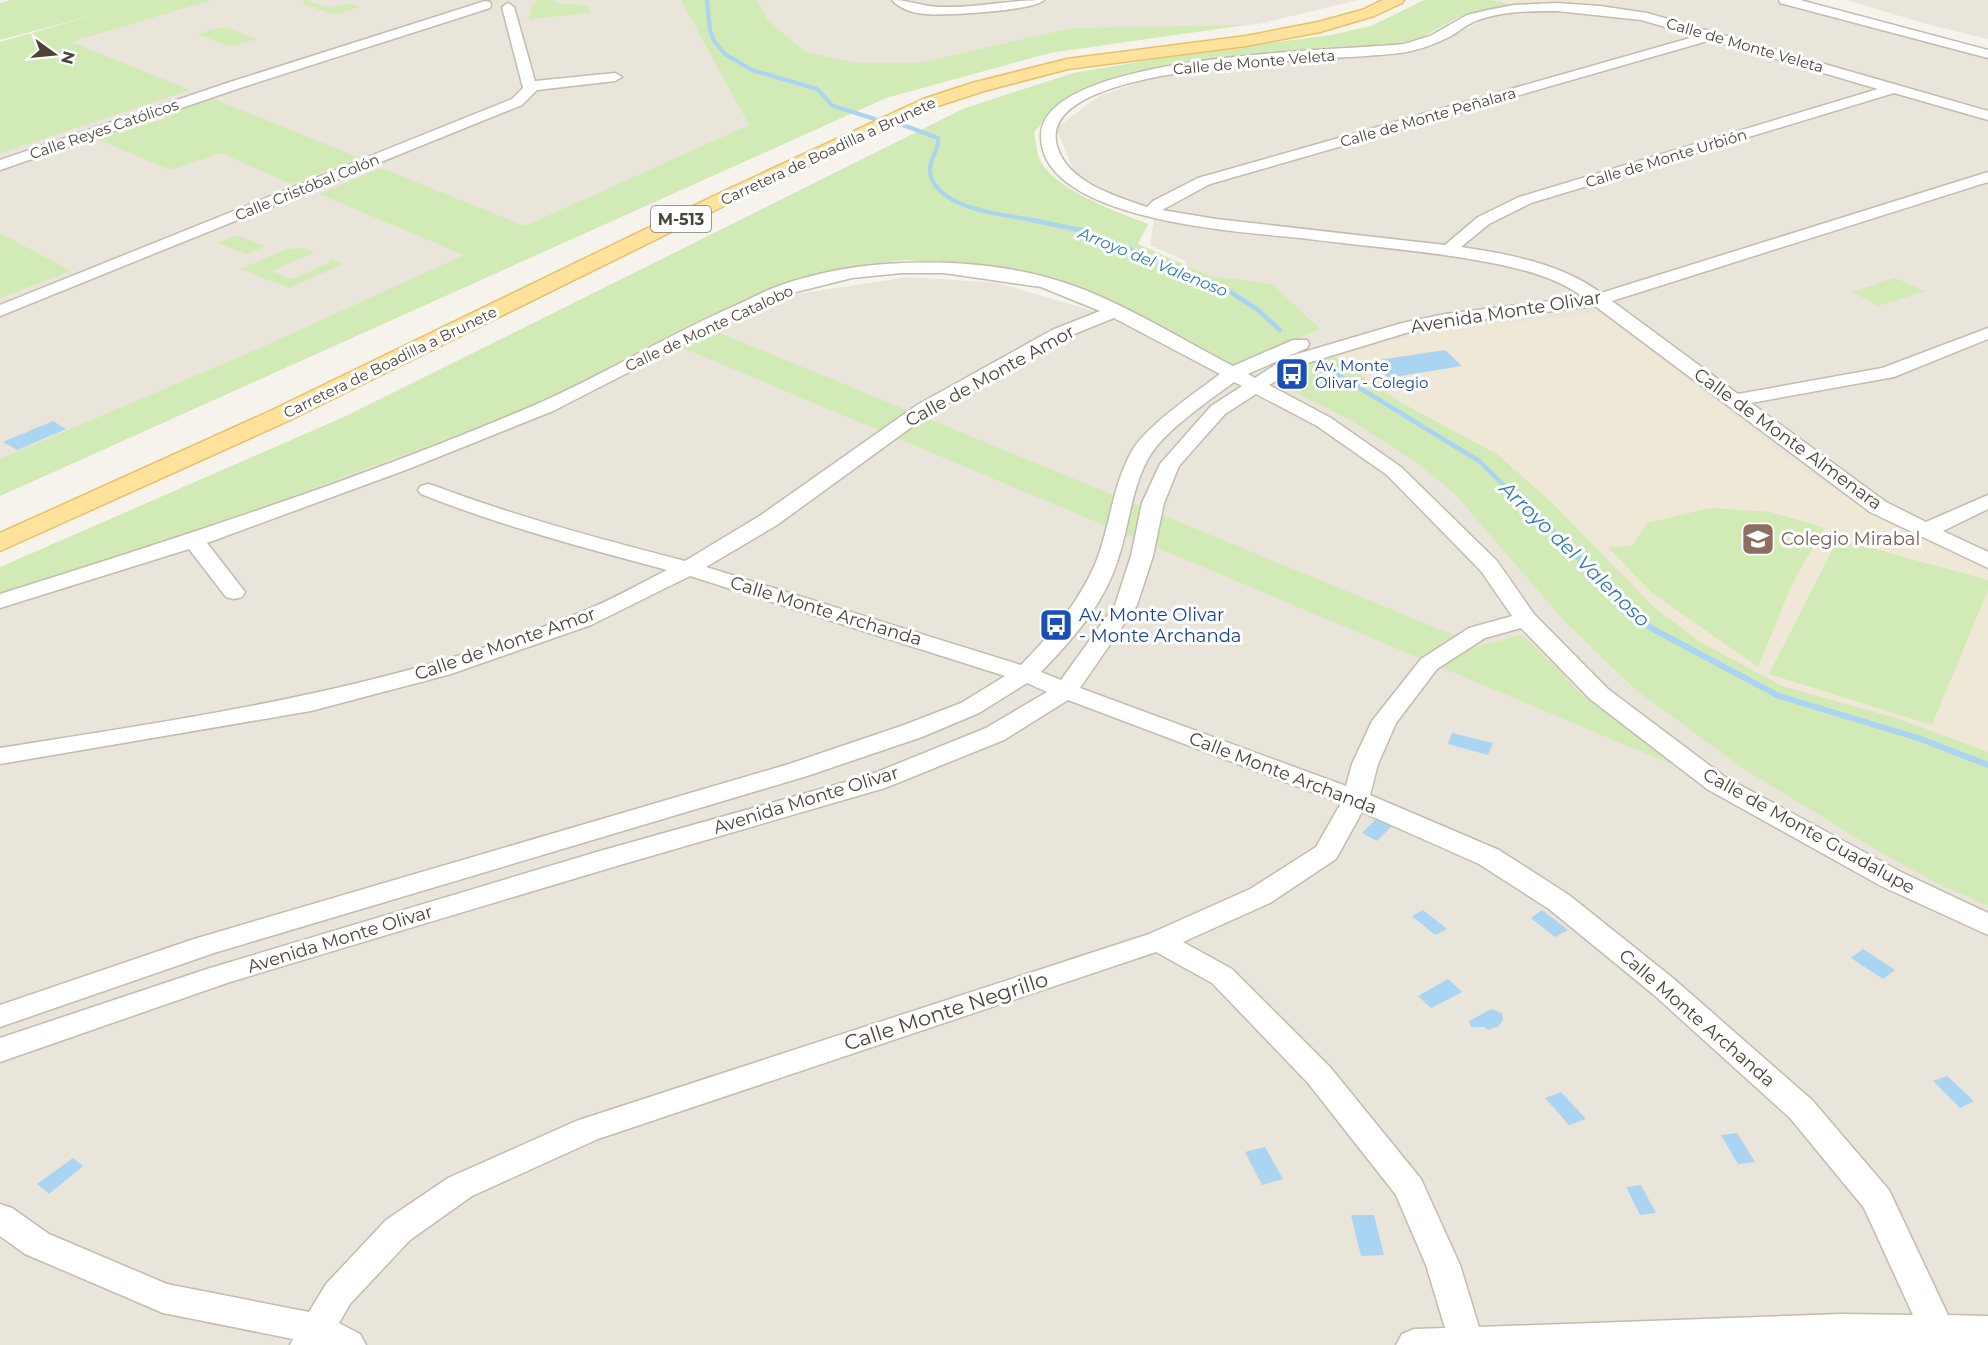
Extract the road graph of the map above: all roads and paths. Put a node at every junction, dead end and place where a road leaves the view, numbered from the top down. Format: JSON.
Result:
{"nodes":[{"id":1,"x":898,"y":0,"type":"edge"},
{"id":2,"x":1038,"y":0,"type":"edge"},
{"id":3,"x":1396,"y":0,"type":"edge"},
{"id":4,"x":1785,"y":0,"type":"edge"},
{"id":5,"x":1809,"y":0,"type":"edge"},
{"id":6,"x":484,"y":2,"type":"edge"},
{"id":7,"x":1711,"y":36,"type":"junction"},
{"id":8,"x":1988,"y":46,"type":"edge"},
{"id":9,"x":1988,"y":54,"type":"edge"},
{"id":10,"x":615,"y":77,"type":"dead end"},
{"id":11,"x":530,"y":86,"type":"junction"},
{"id":12,"x":1896,"y":88,"type":"junction"},
{"id":13,"x":1988,"y":116,"type":"edge"},
{"id":14,"x":1988,"y":164,"type":"edge"},
{"id":15,"x":0,"y":165,"type":"edge"},
{"id":16,"x":1988,"y":177,"type":"edge"},
{"id":17,"x":1152,"y":211,"type":"junction"},
{"id":18,"x":1850,"y":214,"type":"junction"},
{"id":19,"x":1449,"y":250,"type":"junction"},
{"id":20,"x":1591,"y":295,"type":"junction"},
{"id":21,"x":0,"y":311,"type":"edge"},
{"id":22,"x":1114,"y":311,"type":"junction"},
{"id":23,"x":1988,"y":333,"type":"edge"},
{"id":24,"x":1234,"y":374,"type":"junction"},
{"id":25,"x":1256,"y":386,"type":"junction"},
{"id":26,"x":1736,"y":400,"type":"junction"},
{"id":27,"x":428,"y":490,"type":"dead end"},
{"id":28,"x":1988,"y":501,"type":"edge"},
{"id":29,"x":1925,"y":531,"type":"junction"},
{"id":30,"x":194,"y":540,"type":"junction"},
{"id":31,"x":0,"y":543,"type":"edge"},
{"id":32,"x":1988,"y":561,"type":"edge"},
{"id":33,"x":688,"y":568,"type":"junction"},
{"id":34,"x":234,"y":592,"type":"dead end"},
{"id":35,"x":0,"y":601,"type":"edge"},
{"id":36,"x":1526,"y":619,"type":"junction"},
{"id":37,"x":1025,"y":674,"type":"junction"},
{"id":38,"x":1066,"y":691,"type":"junction"},
{"id":39,"x":0,"y":756,"type":"edge"},
{"id":40,"x":1356,"y":799,"type":"junction"},
{"id":41,"x":1988,"y":925,"type":"edge"},
{"id":42,"x":1159,"y":941,"type":"junction"},
{"id":43,"x":0,"y":1016,"type":"edge"},
{"id":44,"x":0,"y":1050,"type":"edge"},
{"id":45,"x":0,"y":1218,"type":"edge"},
{"id":46,"x":1988,"y":1331,"type":"edge"},
{"id":47,"x":313,"y":1337,"type":"edge"},
{"id":48,"x":1941,"y":1338,"type":"edge"},
{"id":49,"x":1467,"y":1344,"type":"edge"},
{"id":50,"x":348,"y":1345,"type":"edge"},
{"id":51,"x":1414,"y":1345,"type":"edge"}],
"edges":[{"from":1,"to":2,"type":"street"},
{"from":3,"to":31,"type":"main road","name":"Carretera de Boadilla a Brunete","number":"M-513"},
{"from":4,"to":9,"type":"street"},
{"from":5,"to":8,"type":"street"},
{"from":6,"to":11,"type":"street"},
{"from":6,"to":15,"type":"street","name":"Calle Reyes Católicos"},
{"from":7,"to":12,"type":"street","name":"Calle de Monte Veleta"},
{"from":7,"to":17,"type":"street","name":"Calle de Monte Peñalara"},
{"from":7,"to":17,"type":"street","name":"Calle de Monte Veleta"},
{"from":10,"to":11,"type":"street"},
{"from":11,"to":21,"type":"street","name":"Calle Cristóbal Colón"},
{"from":12,"to":13,"type":"street","name":"Calle de Monte Veleta"},
{"from":12,"to":19,"type":"street","name":"Calle de Monte Urbión"},
{"from":14,"to":18,"type":"street","name":"Avenida Monte Olivar"},
{"from":16,"to":18,"type":"street","name":"Avenida Monte Olivar"},
{"from":17,"to":19,"type":"street","name":"Calle de Monte Veleta"},
{"from":18,"to":20,"type":"street","name":"Avenida Monte Olivar"},
{"from":18,"to":20,"type":"street","name":"Avenida Monte Olivar"},
{"from":19,"to":20,"type":"street","name":"Calle de Monte Veleta"},
{"from":20,"to":24,"type":"street","name":"Avenida Monte Olivar"},
{"from":20,"to":25,"type":"street","name":"Avenida Monte Olivar"},
{"from":20,"to":26,"type":"street","name":"Calle de Monte Almenara"},
{"from":22,"to":24,"type":"street","name":"Calle de Monte Catalobo"},
{"from":22,"to":30,"type":"street","name":"Calle de Monte Catalobo"},
{"from":22,"to":33,"type":"street","name":"Calle de Monte Amor"},
{"from":23,"to":26,"type":"street"},
{"from":24,"to":25,"type":"street","name":"Calle de Monte Guadalupe"},
{"from":24,"to":37,"type":"street","name":"Avenida Monte Olivar"},
{"from":25,"to":36,"type":"street","name":"Calle de Monte Guadalupe"},
{"from":25,"to":38,"type":"street","name":"Avenida Monte Olivar"},
{"from":26,"to":29,"type":"street","name":"Calle de Monte Almenara"},
{"from":27,"to":33,"type":"street","name":"Calle Monte Archanda"},
{"from":28,"to":29,"type":"street"},
{"from":29,"to":32,"type":"street","name":"Calle de Monte Almenara"},
{"from":30,"to":34,"type":"street"},
{"from":30,"to":35,"type":"street","name":"Calle de Monte Catalobo"},
{"from":33,"to":37,"type":"street","name":"Calle Monte Archanda"},
{"from":33,"to":39,"type":"street","name":"Calle de Monte Amor"},
{"from":36,"to":40,"type":"street","name":"Calle Monte Negrillo"},
{"from":36,"to":41,"type":"street","name":"Calle de Monte Guadalupe"},
{"from":37,"to":38,"type":"street","name":"Calle Monte Archanda"},
{"from":37,"to":43,"type":"street","name":"Avenida Monte Olivar"},
{"from":38,"to":40,"type":"street","name":"Calle Monte Archanda"},
{"from":38,"to":44,"type":"street","name":"Avenida Monte Olivar"},
{"from":40,"to":42,"type":"street","name":"Calle Monte Negrillo"},
{"from":40,"to":48,"type":"street","name":"Calle Monte Archanda"},
{"from":42,"to":47,"type":"street","name":"Calle Monte Negrillo"},
{"from":42,"to":49,"type":"street"},
{"from":45,"to":47,"type":"street"},
{"from":46,"to":48,"type":"street"},
{"from":47,"to":50,"type":"street"},
{"from":48,"to":49,"type":"street"},
{"from":49,"to":51,"type":"street"}]}
